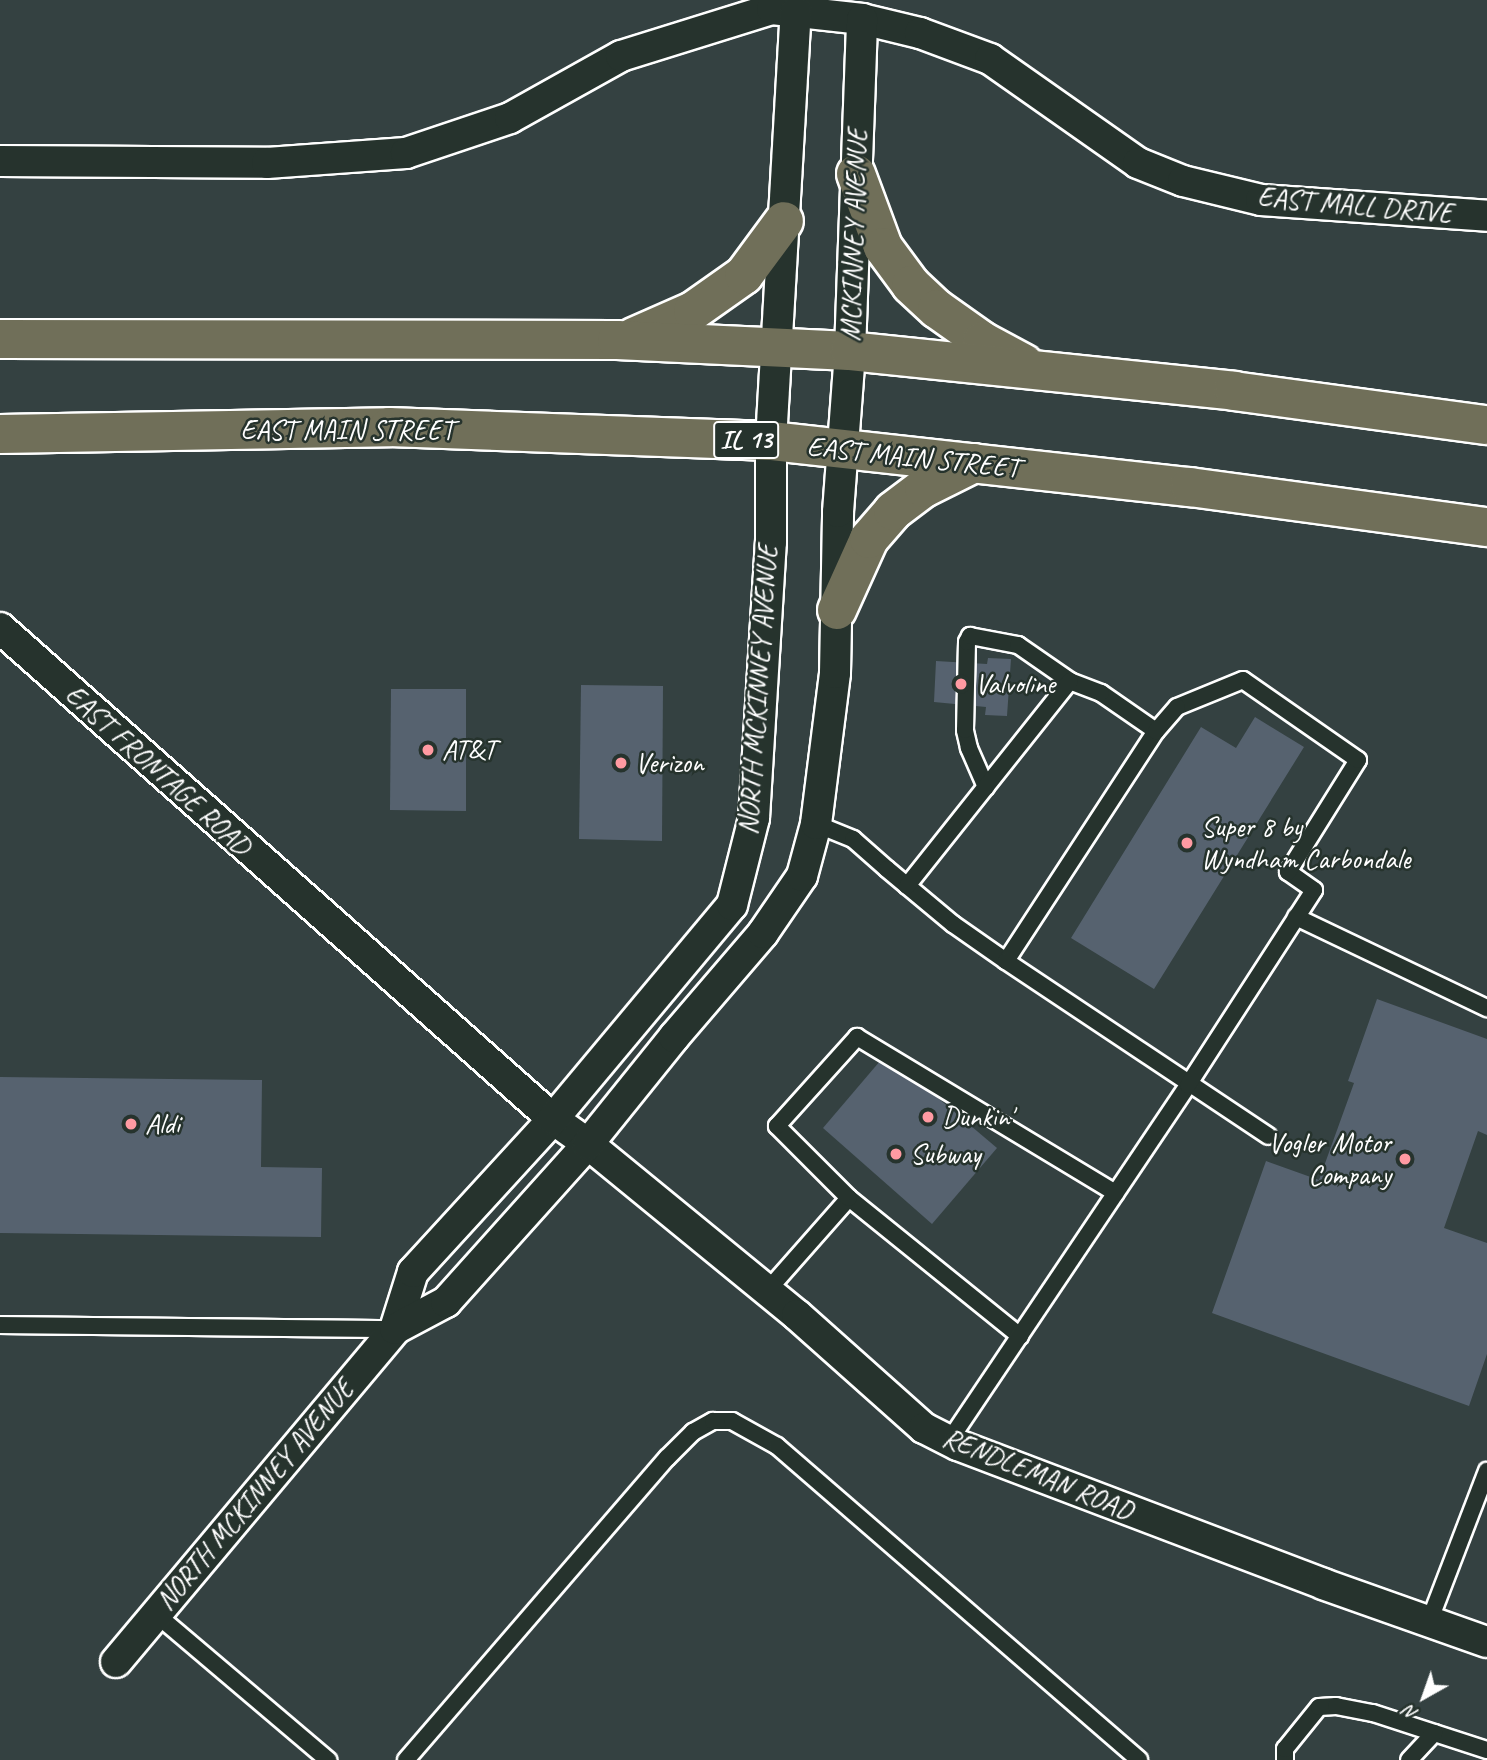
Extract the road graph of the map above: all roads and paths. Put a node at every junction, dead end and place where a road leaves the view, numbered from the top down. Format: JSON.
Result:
{"nodes":[{"id":1,"x":796,"y":12,"type":"junction"},
{"id":2,"x":862,"y":19,"type":"junction"},
{"id":3,"x":0,"y":161,"type":"edge"},
{"id":4,"x":856,"y":174,"type":"junction"},
{"id":5,"x":1487,"y":216,"type":"edge"},
{"id":6,"x":784,"y":221,"type":"junction"},
{"id":7,"x":0,"y":339,"type":"edge"},
{"id":8,"x":627,"y":340,"type":"junction"},
{"id":9,"x":776,"y":348,"type":"junction"},
{"id":10,"x":850,"y":351,"type":"junction"},
{"id":11,"x":1040,"y":372,"type":"junction"},
{"id":12,"x":1487,"y":425,"type":"edge"},
{"id":13,"x":0,"y":434,"type":"edge"},
{"id":14,"x":771,"y":441,"type":"junction"},
{"id":15,"x":841,"y":451,"type":"junction"},
{"id":16,"x":974,"y":463,"type":"junction"},
{"id":17,"x":1487,"y":527,"type":"edge"},
{"id":18,"x":836,"y":610,"type":"junction"},
{"id":19,"x":0,"y":628,"type":"edge"},
{"id":20,"x":1070,"y":681,"type":"junction"},
{"id":21,"x":1156,"y":731,"type":"junction"},
{"id":22,"x":986,"y":787,"type":"junction"},
{"id":23,"x":816,"y":824,"type":"junction"},
{"id":24,"x":907,"y":886,"type":"junction"},
{"id":25,"x":1296,"y":917,"type":"junction"},
{"id":26,"x":1006,"y":961,"type":"junction"},
{"id":27,"x":1487,"y":1007,"type":"edge"},
{"id":28,"x":1188,"y":1085,"type":"junction"},
{"id":29,"x":553,"y":1119,"type":"junction"},
{"id":30,"x":1268,"y":1136,"type":"dead end"},
{"id":31,"x":588,"y":1144,"type":"junction"},
{"id":32,"x":1116,"y":1193,"type":"junction"},
{"id":33,"x":849,"y":1198,"type":"junction"},
{"id":34,"x":767,"y":1291,"type":"junction"},
{"id":35,"x":0,"y":1325,"type":"edge"},
{"id":36,"x":395,"y":1329,"type":"junction"},
{"id":37,"x":1020,"y":1336,"type":"junction"},
{"id":38,"x":949,"y":1441,"type":"junction"},
{"id":39,"x":1487,"y":1471,"type":"edge"},
{"id":40,"x":156,"y":1614,"type":"junction"},
{"id":41,"x":1429,"y":1622,"type":"junction"},
{"id":42,"x":1487,"y":1642,"type":"edge"},
{"id":43,"x":116,"y":1662,"type":"dead end"},
{"id":44,"x":1434,"y":1733,"type":"junction"},
{"id":45,"x":1487,"y":1750,"type":"edge"},
{"id":46,"x":328,"y":1760,"type":"edge"},
{"id":47,"x":406,"y":1760,"type":"edge"},
{"id":48,"x":1139,"y":1760,"type":"edge"},
{"id":49,"x":1285,"y":1760,"type":"edge"},
{"id":50,"x":1409,"y":1760,"type":"edge"}],
"edges":[{"from":1,"to":2,"type":"street","name":"EAST MALL DRIVE"},
{"from":1,"to":3,"type":"street","name":"EAST MALL DRIVE"},
{"from":1,"to":6,"type":"street","name":"NORTH MCKINNEY AVENUE"},
{"from":2,"to":4,"type":"street","name":"MCKINNEY AVENUE"},
{"from":2,"to":5,"type":"street","name":"EAST MALL DRIVE"},
{"from":4,"to":10,"type":"street","name":"MCKINNEY AVENUE"},
{"from":4,"to":11,"type":"highway"},
{"from":6,"to":8,"type":"highway"},
{"from":6,"to":9,"type":"street","name":"NORTH MCKINNEY AVENUE"},
{"from":7,"to":8,"type":"highway"},
{"from":8,"to":9,"type":"highway"},
{"from":9,"to":10,"type":"highway"},
{"from":9,"to":14,"type":"street","name":"NORTH MCKINNEY AVENUE"},
{"from":10,"to":11,"type":"highway"},
{"from":10,"to":15,"type":"street","name":"MCKINNEY AVENUE"},
{"from":11,"to":12,"type":"highway"},
{"from":13,"to":14,"type":"highway","name":"EAST MAIN STREET","number":"IL 13"},
{"from":14,"to":15,"type":"highway","name":"EAST MAIN STREET","number":"IL 13"},
{"from":14,"to":29,"type":"street","name":"NORTH MCKINNEY AVENUE"},
{"from":15,"to":16,"type":"highway","name":"EAST MAIN STREET","number":"IL 13"},
{"from":15,"to":18,"type":"street","name":"NORTH MCKINNEY AVENUE"},
{"from":16,"to":17,"type":"highway","name":"EAST MAIN STREET","number":"IL 13"},
{"from":16,"to":18,"type":"highway"},
{"from":18,"to":23,"type":"street","name":"NORTH MCKINNEY AVENUE"},
{"from":19,"to":29,"type":"street","name":"EAST FRONTAGE ROAD"},
{"from":20,"to":21,"type":"lane"},
{"from":20,"to":22,"type":"lane"},
{"from":20,"to":22,"type":"lane"},
{"from":21,"to":25,"type":"lane"},
{"from":21,"to":26,"type":"lane"},
{"from":22,"to":24,"type":"lane"},
{"from":23,"to":24,"type":"lane"},
{"from":23,"to":31,"type":"street","name":"NORTH MCKINNEY AVENUE"},
{"from":24,"to":26,"type":"lane"},
{"from":25,"to":27,"type":"lane"},
{"from":25,"to":28,"type":"lane"},
{"from":26,"to":28,"type":"lane"},
{"from":28,"to":30,"type":"lane"},
{"from":28,"to":32,"type":"lane"},
{"from":29,"to":31,"type":"street","name":"RENDLEMAN ROAD"},
{"from":29,"to":36,"type":"street","name":"NORTH MCKINNEY AVENUE"},
{"from":31,"to":34,"type":"street","name":"RENDLEMAN ROAD"},
{"from":31,"to":36,"type":"street","name":"NORTH MCKINNEY AVENUE"},
{"from":32,"to":33,"type":"lane"},
{"from":32,"to":37,"type":"lane"},
{"from":33,"to":34,"type":"lane"},
{"from":33,"to":37,"type":"lane"},
{"from":34,"to":38,"type":"street","name":"RENDLEMAN ROAD"},
{"from":35,"to":36,"type":"lane"},
{"from":36,"to":40,"type":"street","name":"NORTH MCKINNEY AVENUE"},
{"from":37,"to":38,"type":"lane"},
{"from":38,"to":41,"type":"street","name":"RENDLEMAN ROAD"},
{"from":39,"to":41,"type":"lane"},
{"from":40,"to":43,"type":"street","name":"NORTH MCKINNEY AVENUE"},
{"from":40,"to":46,"type":"lane"},
{"from":41,"to":42,"type":"street","name":"RENDLEMAN ROAD"},
{"from":44,"to":45,"type":"lane"},
{"from":44,"to":49,"type":"lane"},
{"from":44,"to":50,"type":"lane"},
{"from":47,"to":48,"type":"lane"}]}
